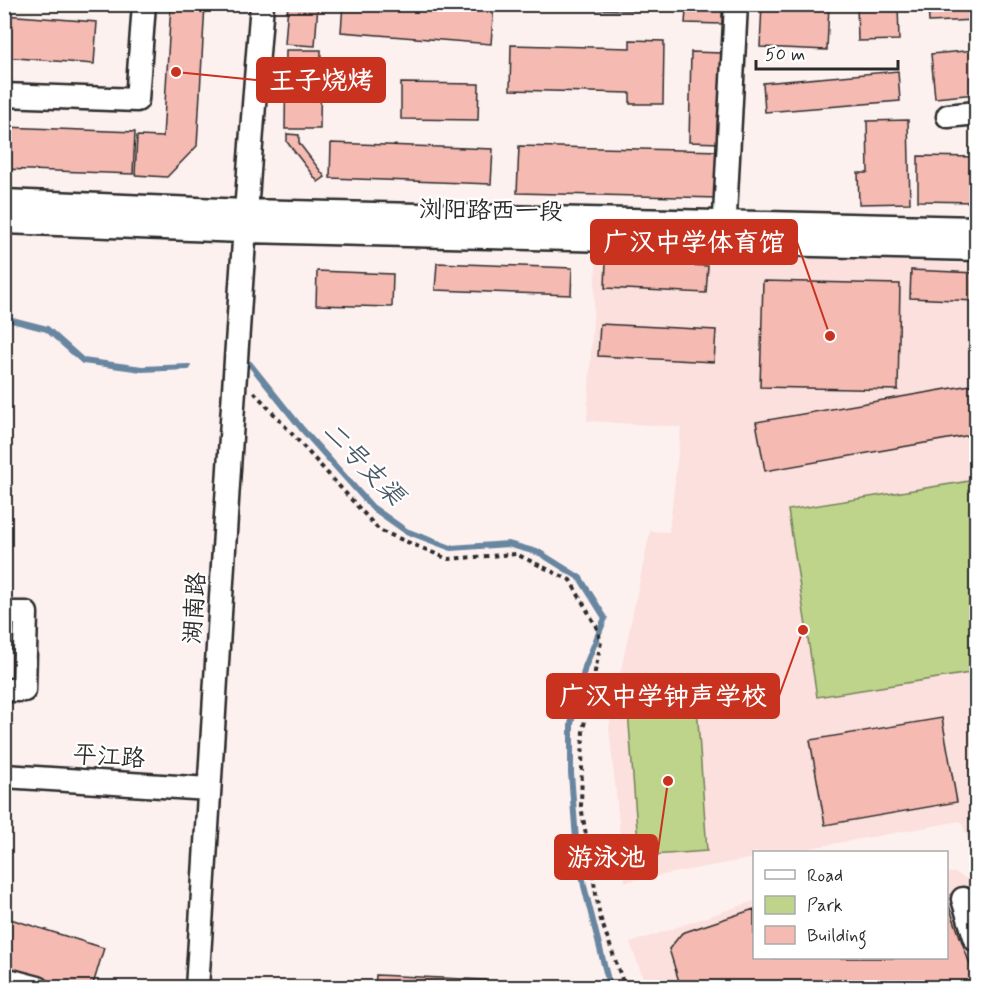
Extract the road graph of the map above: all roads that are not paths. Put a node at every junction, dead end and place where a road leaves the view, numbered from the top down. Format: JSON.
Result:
{"nodes":[{"id":1,"x":144,"y":4,"type":"edge"},
{"id":2,"x":262,"y":4,"type":"edge"},
{"id":3,"x":736,"y":4,"type":"edge"},
{"id":4,"x":4,"y":94,"type":"edge"},
{"id":5,"x":976,"y":113,"type":"edge"},
{"id":6,"x":948,"y":116,"type":"dead end"},
{"id":7,"x":4,"y":201,"type":"edge"},
{"id":8,"x":244,"y":221,"type":"junction"},
{"id":9,"x":4,"y":222,"type":"edge"},
{"id":10,"x":976,"y":228,"type":"edge"},
{"id":11,"x":724,"y":232,"type":"junction"},
{"id":12,"x":976,"y":249,"type":"edge"},
{"id":13,"x":4,"y":613,"type":"edge"},
{"id":14,"x":4,"y":690,"type":"edge"},
{"id":15,"x":4,"y":776,"type":"edge"},
{"id":16,"x":209,"y":789,"type":"junction"},
{"id":17,"x":963,"y":900,"type":"dead end"},
{"id":18,"x":976,"y":940,"type":"edge"},
{"id":19,"x":4,"y":979,"type":"edge"},
{"id":20,"x":38,"y":987,"type":"edge"},
{"id":21,"x":197,"y":987,"type":"edge"}],
"edges":[{"from":1,"to":4,"type":"street"},
{"from":2,"to":8,"type":"street","name":"湖南路"},
{"from":3,"to":11,"type":"street"},
{"from":5,"to":6,"type":"street"},
{"from":7,"to":8,"type":"street"},
{"from":8,"to":9,"type":"street","name":"浏阳路西一段"},
{"from":8,"to":11,"type":"street","name":"浏阳路西一段"},
{"from":8,"to":16,"type":"street","name":"湖南路"},
{"from":10,"to":11,"type":"street"},
{"from":11,"to":12,"type":"street","name":"浏阳路西一段"},
{"from":13,"to":14,"type":"street"},
{"from":15,"to":16,"type":"street","name":"平江路"},
{"from":16,"to":21,"type":"street","name":"湖南路"},
{"from":17,"to":18,"type":"street"},
{"from":19,"to":20,"type":"street"}]}
